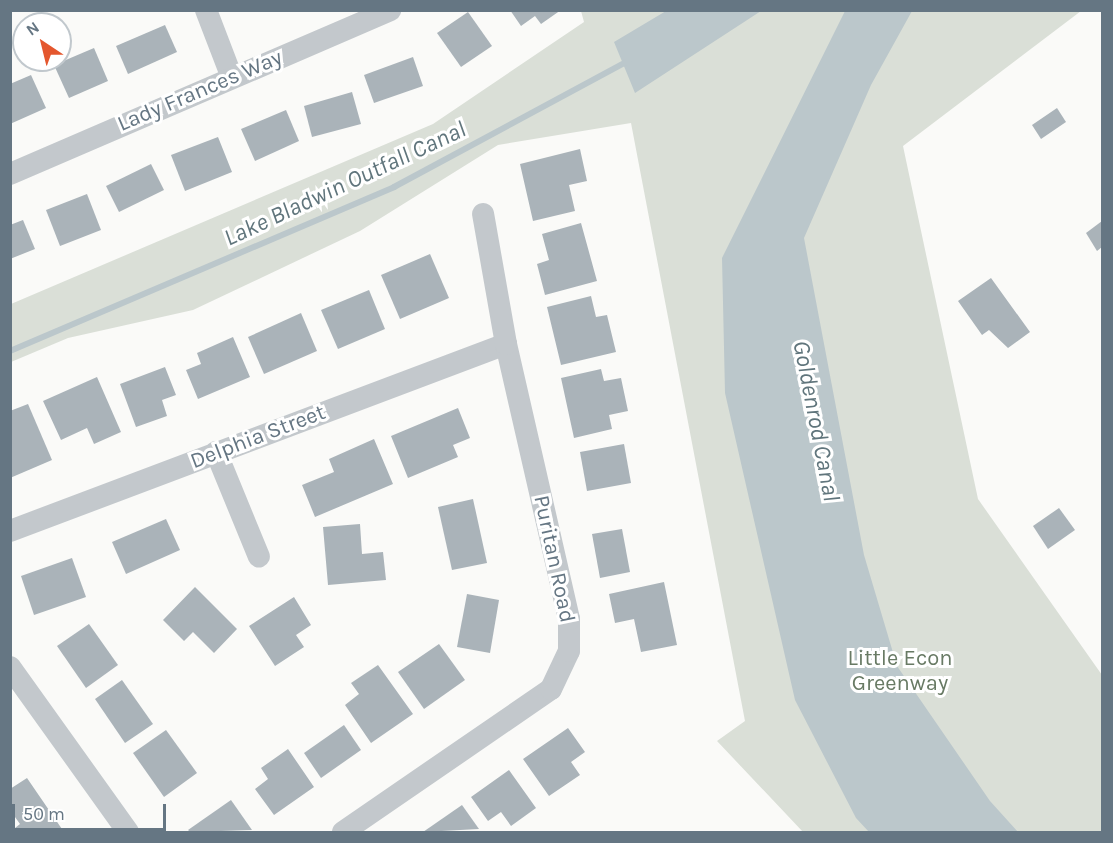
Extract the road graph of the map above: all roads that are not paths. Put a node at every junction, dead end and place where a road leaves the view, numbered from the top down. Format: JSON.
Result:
{"nodes":[{"id":1,"x":206,"y":10,"type":"edge"},
{"id":2,"x":390,"y":10,"type":"edge"},
{"id":3,"x":231,"y":75,"type":"junction"},
{"id":4,"x":10,"y":174,"type":"edge"},
{"id":5,"x":483,"y":214,"type":"dead end"},
{"id":6,"x":506,"y":344,"type":"junction"},
{"id":7,"x":216,"y":452,"type":"junction"},
{"id":8,"x":10,"y":531,"type":"edge"},
{"id":9,"x":259,"y":557,"type":"dead end"},
{"id":10,"x":10,"y":667,"type":"edge"},
{"id":11,"x":128,"y":832,"type":"edge"},
{"id":12,"x":343,"y":832,"type":"edge"}],
"edges":[{"from":1,"to":3,"type":"street"},
{"from":2,"to":3,"type":"street","name":"Lady Frances Way"},
{"from":3,"to":4,"type":"street","name":"Lady Frances Way"},
{"from":5,"to":6,"type":"street","name":"Puritan Road"},
{"from":6,"to":7,"type":"street","name":"Delphia Street"},
{"from":6,"to":12,"type":"street","name":"Puritan Road"},
{"from":7,"to":8,"type":"street","name":"Delphia Street"},
{"from":7,"to":9,"type":"street"},
{"from":10,"to":11,"type":"street"}]}
